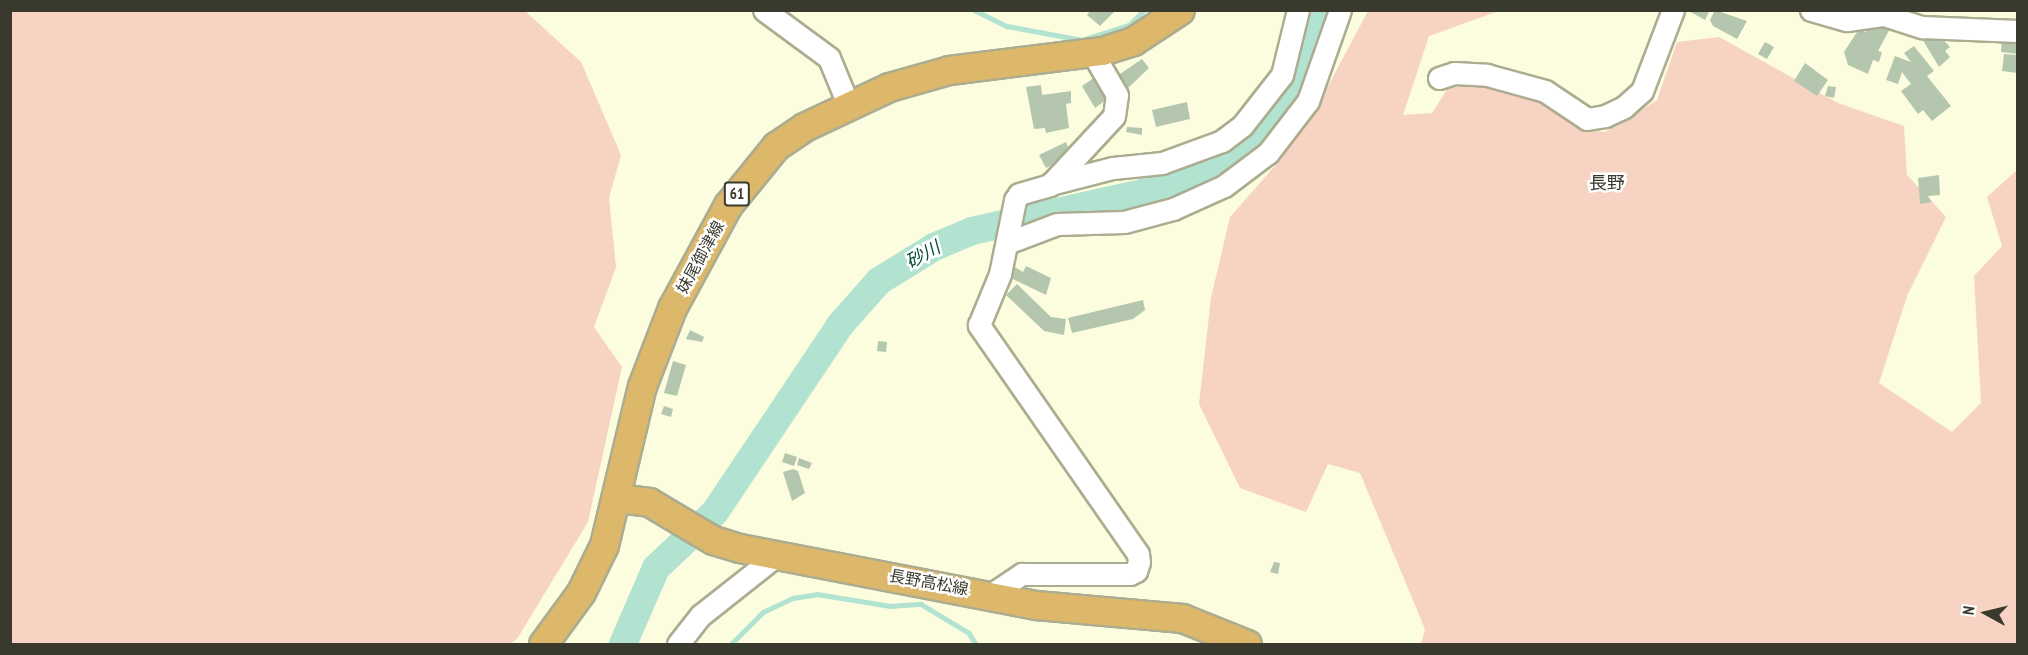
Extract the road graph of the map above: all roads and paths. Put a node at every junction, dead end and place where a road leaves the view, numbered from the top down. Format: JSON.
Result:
{"nodes":[{"id":1,"x":764,"y":10,"type":"edge"},
{"id":2,"x":1180,"y":10,"type":"edge"},
{"id":3,"x":1298,"y":10,"type":"edge"},
{"id":4,"x":1340,"y":10,"type":"edge"},
{"id":5,"x":1673,"y":10,"type":"edge"},
{"id":6,"x":1811,"y":10,"type":"edge"},
{"id":7,"x":2018,"y":31,"type":"edge"},
{"id":8,"x":1092,"y":52,"type":"junction"},
{"id":9,"x":1438,"y":78,"type":"dead end"},
{"id":10,"x":848,"y":104,"type":"junction"},
{"id":11,"x":1050,"y":185,"type":"junction"},
{"id":12,"x":1007,"y":243,"type":"junction"},
{"id":13,"x":618,"y":498,"type":"junction"},
{"id":14,"x":777,"y":555,"type":"junction"},
{"id":15,"x":992,"y":594,"type":"junction"},
{"id":16,"x":543,"y":645,"type":"edge"},
{"id":17,"x":678,"y":645,"type":"edge"},
{"id":18,"x":1247,"y":645,"type":"edge"}],
"edges":[{"from":1,"to":10,"type":"street"},
{"from":2,"to":8,"type":"main road","name":"妹尾御津線","number":"61"},
{"from":3,"to":11,"type":"street"},
{"from":4,"to":12,"type":"street"},
{"from":5,"to":9,"type":"street"},
{"from":6,"to":7,"type":"street"},
{"from":8,"to":10,"type":"main road","name":"妹尾御津線","number":"61"},
{"from":8,"to":11,"type":"street"},
{"from":10,"to":13,"type":"main road","name":"妹尾御津線","number":"61"},
{"from":11,"to":12,"type":"street"},
{"from":12,"to":15,"type":"street"},
{"from":13,"to":14,"type":"main road","name":"長野高松線"},
{"from":13,"to":16,"type":"main road","name":"妹尾御津線","number":"61"},
{"from":14,"to":15,"type":"main road","name":"長野高松線"},
{"from":14,"to":17,"type":"street"},
{"from":15,"to":18,"type":"main road","name":"長野高松線"}]}
